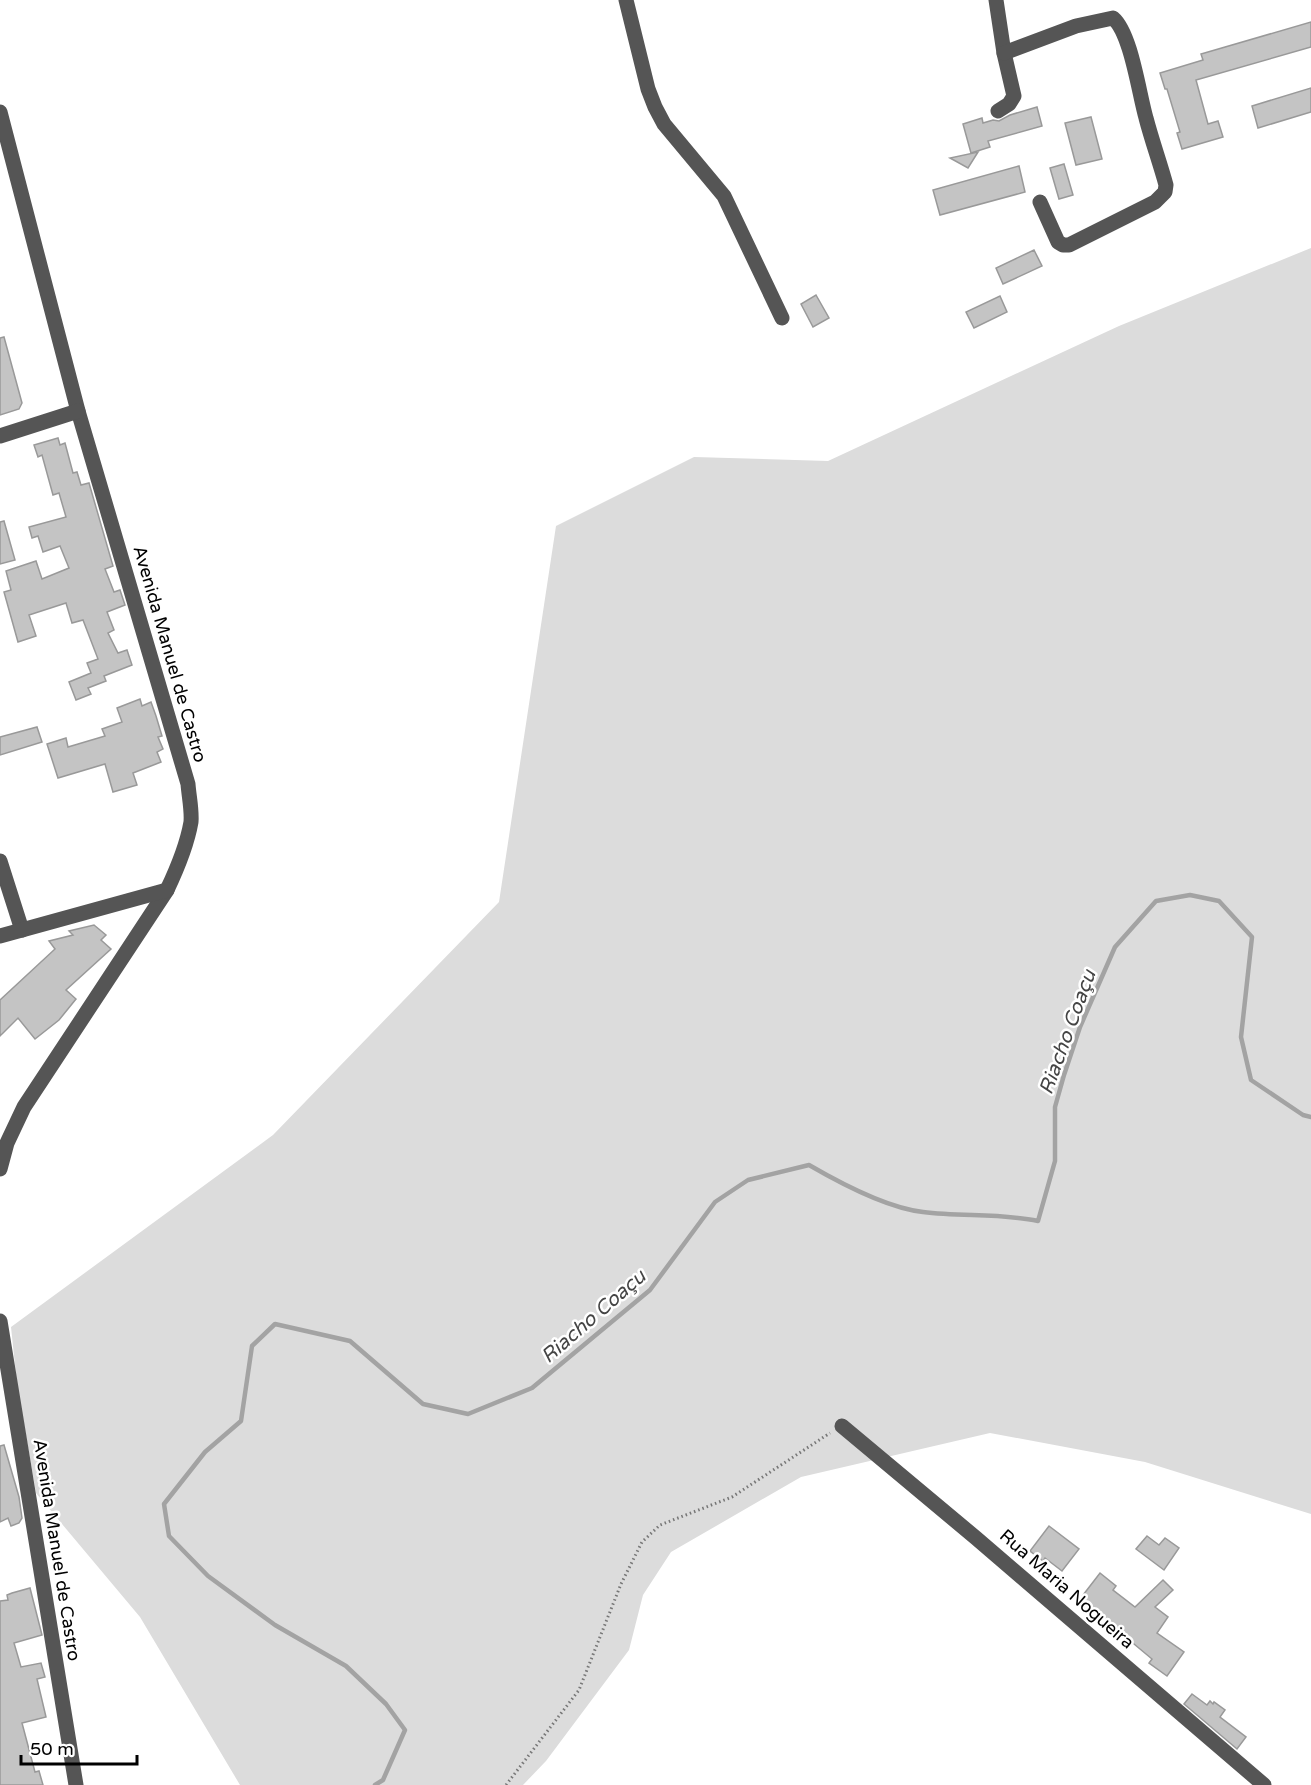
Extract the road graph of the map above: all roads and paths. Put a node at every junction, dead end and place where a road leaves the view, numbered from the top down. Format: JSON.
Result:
{"nodes":[{"id":1,"x":626,"y":0,"type":"edge"},
{"id":2,"x":996,"y":0,"type":"edge"},
{"id":3,"x":1004,"y":53,"type":"junction"},
{"id":4,"x":998,"y":111,"type":"dead end"},
{"id":5,"x":0,"y":112,"type":"edge"},
{"id":6,"x":1040,"y":202,"type":"dead end"},
{"id":7,"x":782,"y":318,"type":"dead end"},
{"id":8,"x":78,"y":411,"type":"junction"},
{"id":9,"x":0,"y":436,"type":"edge"},
{"id":10,"x":0,"y":861,"type":"edge"},
{"id":11,"x":168,"y":890,"type":"junction"},
{"id":12,"x":22,"y":930,"type":"junction"},
{"id":13,"x":0,"y":936,"type":"edge"},
{"id":14,"x":0,"y":1169,"type":"edge"},
{"id":15,"x":0,"y":1321,"type":"edge"},
{"id":16,"x":2,"y":1342,"type":"edge"},
{"id":17,"x":842,"y":1426,"type":"joint"},
{"id":18,"x":76,"y":1785,"type":"edge"},
{"id":19,"x":506,"y":1785,"type":"edge"},
{"id":20,"x":1264,"y":1785,"type":"edge"}],
"edges":[{"from":1,"to":7,"type":"street"},
{"from":2,"to":3,"type":"street"},
{"from":3,"to":4,"type":"street"},
{"from":3,"to":6,"type":"street"},
{"from":5,"to":8,"type":"street","name":"Avenida Manuel de Castro"},
{"from":8,"to":9,"type":"street"},
{"from":8,"to":11,"type":"street","name":"Avenida Manuel de Castro"},
{"from":10,"to":12,"type":"street"},
{"from":11,"to":12,"type":"street"},
{"from":11,"to":14,"type":"street","name":"Avenida Manuel de Castro"},
{"from":12,"to":13,"type":"street"},
{"from":15,"to":16,"type":"street","name":"Avenida Manuel de Castro"},
{"from":16,"to":18,"type":"street","name":"Avenida Manuel de Castro"},
{"from":17,"to":19,"type":"path"},
{"from":17,"to":20,"type":"street","name":"Rua Maria Nogueira"}]}
